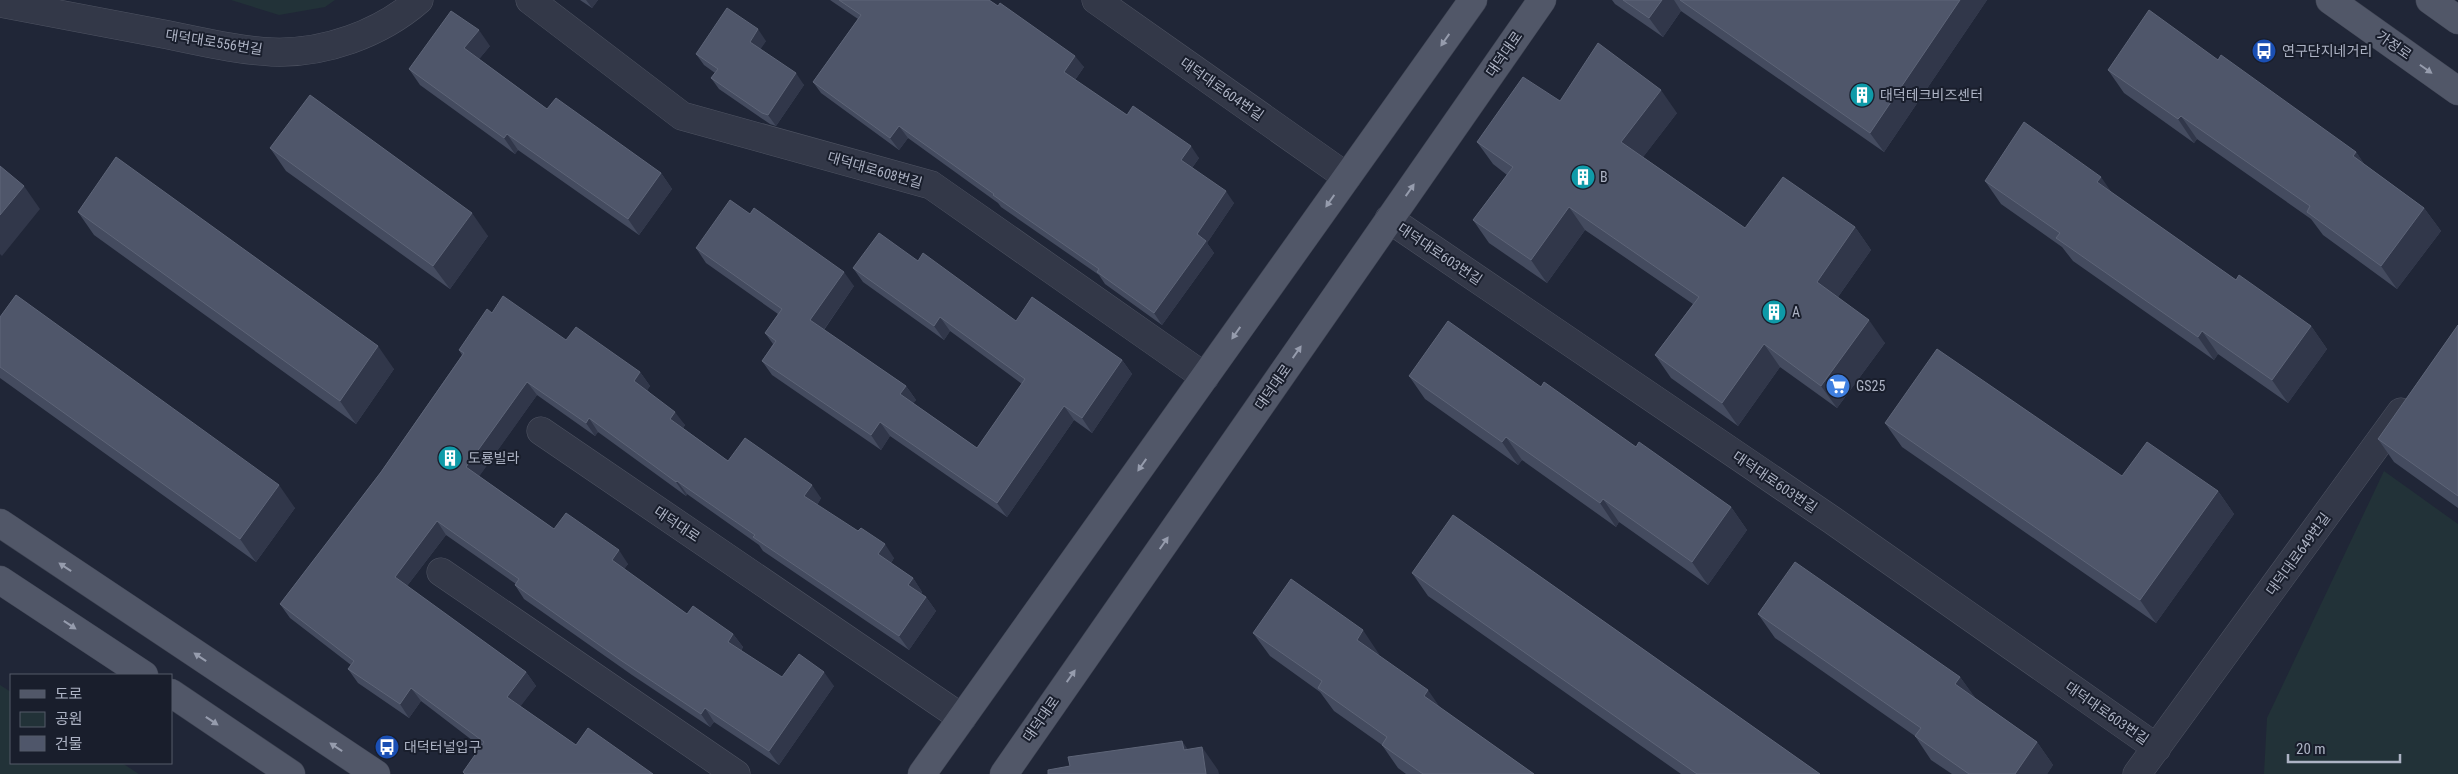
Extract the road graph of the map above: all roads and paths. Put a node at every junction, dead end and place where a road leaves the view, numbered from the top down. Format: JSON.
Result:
{"nodes":[{"id":1,"x":419,"y":0,"type":"edge"},
{"id":2,"x":530,"y":0,"type":"edge"},
{"id":3,"x":1096,"y":0,"type":"edge"},
{"id":4,"x":1473,"y":0,"type":"edge"},
{"id":5,"x":1542,"y":0,"type":"edge"},
{"id":6,"x":2330,"y":0,"type":"edge"},
{"id":7,"x":2430,"y":0,"type":"edge"},
{"id":8,"x":0,"y":3,"type":"edge"},
{"id":9,"x":2458,"y":20,"type":"edge"},
{"id":10,"x":2458,"y":91,"type":"edge"},
{"id":11,"x":1347,"y":177,"type":"junction"},
{"id":12,"x":1389,"y":219,"type":"junction"},
{"id":13,"x":1205,"y":377,"type":"junction"},
{"id":14,"x":2414,"y":395,"type":"edge"},
{"id":15,"x":541,"y":431,"type":"dead end"},
{"id":16,"x":0,"y":523,"type":"edge"},
{"id":17,"x":441,"y":572,"type":"dead end"},
{"id":18,"x":0,"y":580,"type":"edge"},
{"id":19,"x":142,"y":674,"type":"edge"},
{"id":20,"x":172,"y":695,"type":"edge"},
{"id":21,"x":962,"y":718,"type":"junction"},
{"id":22,"x":2157,"y":748,"type":"junction"},
{"id":23,"x":291,"y":774,"type":"edge"},
{"id":24,"x":376,"y":774,"type":"edge"},
{"id":25,"x":736,"y":774,"type":"edge"},
{"id":26,"x":922,"y":774,"type":"edge"},
{"id":27,"x":1004,"y":774,"type":"edge"},
{"id":28,"x":2137,"y":774,"type":"edge"}],
"edges":[{"from":1,"to":8,"type":"street","name":"대덕대로556번길"},
{"from":2,"to":13,"type":"street","name":"대덕대로608번길"},
{"from":3,"to":11,"type":"street","name":"대덕대로604번길"},
{"from":4,"to":11,"type":"main road","one_way":true},
{"from":12,"to":5,"type":"main road","name":"대덕대로","one_way":true},
{"from":6,"to":10,"type":"main road","name":"가정로","one_way":true},
{"from":7,"to":9,"type":"main road"},
{"from":11,"to":13,"type":"main road","one_way":true},
{"from":12,"to":22,"type":"street","name":"대덕대로603번길"},
{"from":27,"to":12,"type":"main road","name":"대덕대로","one_way":true},
{"from":13,"to":21,"type":"main road","one_way":true},
{"from":14,"to":22,"type":"street","name":"대덕대로649번길"},
{"from":15,"to":21,"type":"street","name":"대덕대로"},
{"from":24,"to":16,"type":"main road","one_way":true},
{"from":17,"to":25,"type":"street"},
{"from":18,"to":19,"type":"main road","one_way":true},
{"from":20,"to":23,"type":"main road","one_way":true},
{"from":21,"to":26,"type":"main road"},
{"from":22,"to":28,"type":"street","name":"대덕대로649번길"}]}
